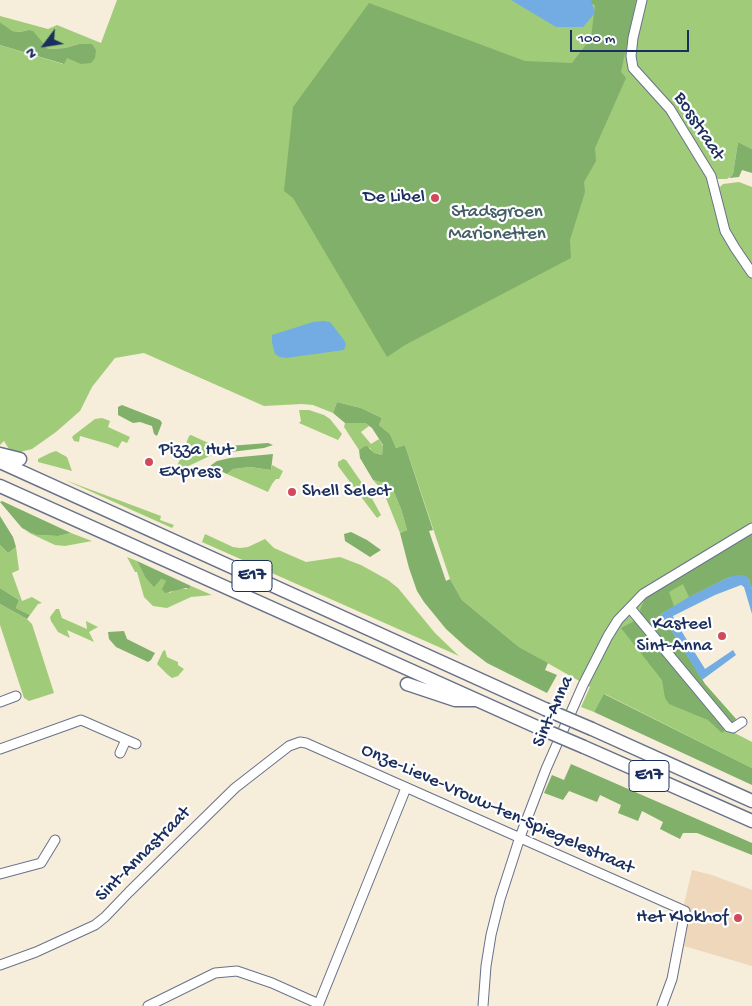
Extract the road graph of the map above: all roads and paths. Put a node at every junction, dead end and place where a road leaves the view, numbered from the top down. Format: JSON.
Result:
{"nodes":[{"id":1,"x":642,"y":0,"type":"edge"},
{"id":2,"x":752,"y":273,"type":"edge"},
{"id":3,"x":0,"y":454,"type":"edge"},
{"id":4,"x":20,"y":459,"type":"dead end"},
{"id":5,"x":0,"y":462,"type":"edge"},
{"id":6,"x":0,"y":486,"type":"edge"},
{"id":7,"x":752,"y":528,"type":"edge"},
{"id":8,"x":630,"y":608,"type":"junction"},
{"id":9,"x":493,"y":674,"type":"dead end"},
{"id":10,"x":407,"y":684,"type":"dead end"},
{"id":11,"x":503,"y":690,"type":"junction"},
{"id":12,"x":16,"y":696,"type":"dead end"},
{"id":13,"x":476,"y":699,"type":"junction"},
{"id":14,"x":0,"y":702,"type":"edge"},
{"id":15,"x":742,"y":722,"type":"dead end"},
{"id":16,"x":126,"y":740,"type":"junction"},
{"id":17,"x":294,"y":743,"type":"joint"},
{"id":18,"x":136,"y":744,"type":"dead end"},
{"id":19,"x":0,"y":749,"type":"edge"},
{"id":20,"x":120,"y":752,"type":"dead end"},
{"id":21,"x":406,"y":788,"type":"junction"},
{"id":22,"x":752,"y":801,"type":"edge"},
{"id":23,"x":752,"y":821,"type":"edge"},
{"id":24,"x":520,"y":837,"type":"junction"},
{"id":25,"x":55,"y":840,"type":"dead end"},
{"id":26,"x":0,"y":874,"type":"edge"},
{"id":27,"x":0,"y":965,"type":"edge"},
{"id":28,"x":319,"y":1005,"type":"edge"},
{"id":29,"x":148,"y":1006,"type":"edge"},
{"id":30,"x":483,"y":1006,"type":"edge"},
{"id":31,"x":662,"y":1006,"type":"edge"}],
"edges":[{"from":1,"to":2,"type":"street","name":"Bosstraat"},
{"from":3,"to":4,"type":"highway"},
{"from":5,"to":11,"type":"highway","number":"E17"},
{"from":6,"to":13,"type":"highway","number":"E17"},
{"from":7,"to":8,"type":"street","name":"Sint-Anna"},
{"from":8,"to":15,"type":"street"},
{"from":8,"to":24,"type":"street","name":"Sint-Anna"},
{"from":9,"to":11,"type":"highway"},
{"from":10,"to":13,"type":"highway"},
{"from":11,"to":22,"type":"highway","number":"E17","bridge":true},
{"from":12,"to":14,"type":"street"},
{"from":13,"to":23,"type":"highway","number":"E17","bridge":true},
{"from":16,"to":18,"type":"street"},
{"from":16,"to":19,"type":"street"},
{"from":16,"to":20,"type":"street"},
{"from":17,"to":21,"type":"street","name":"Onze-Lieve-Vrouw-ten-Spiegelestraat"},
{"from":17,"to":27,"type":"street","name":"Sint-Annastraat"},
{"from":21,"to":24,"type":"street","name":"Onze-Lieve-Vrouw-ten-Spiegelestraat"},
{"from":21,"to":28,"type":"street"},
{"from":24,"to":30,"type":"street","name":"Sint-Anna"},
{"from":24,"to":31,"type":"street","name":"Onze-Lieve-Vrouw-ten-Spiegelestraat"},
{"from":25,"to":26,"type":"street"},
{"from":28,"to":29,"type":"street"}]}
